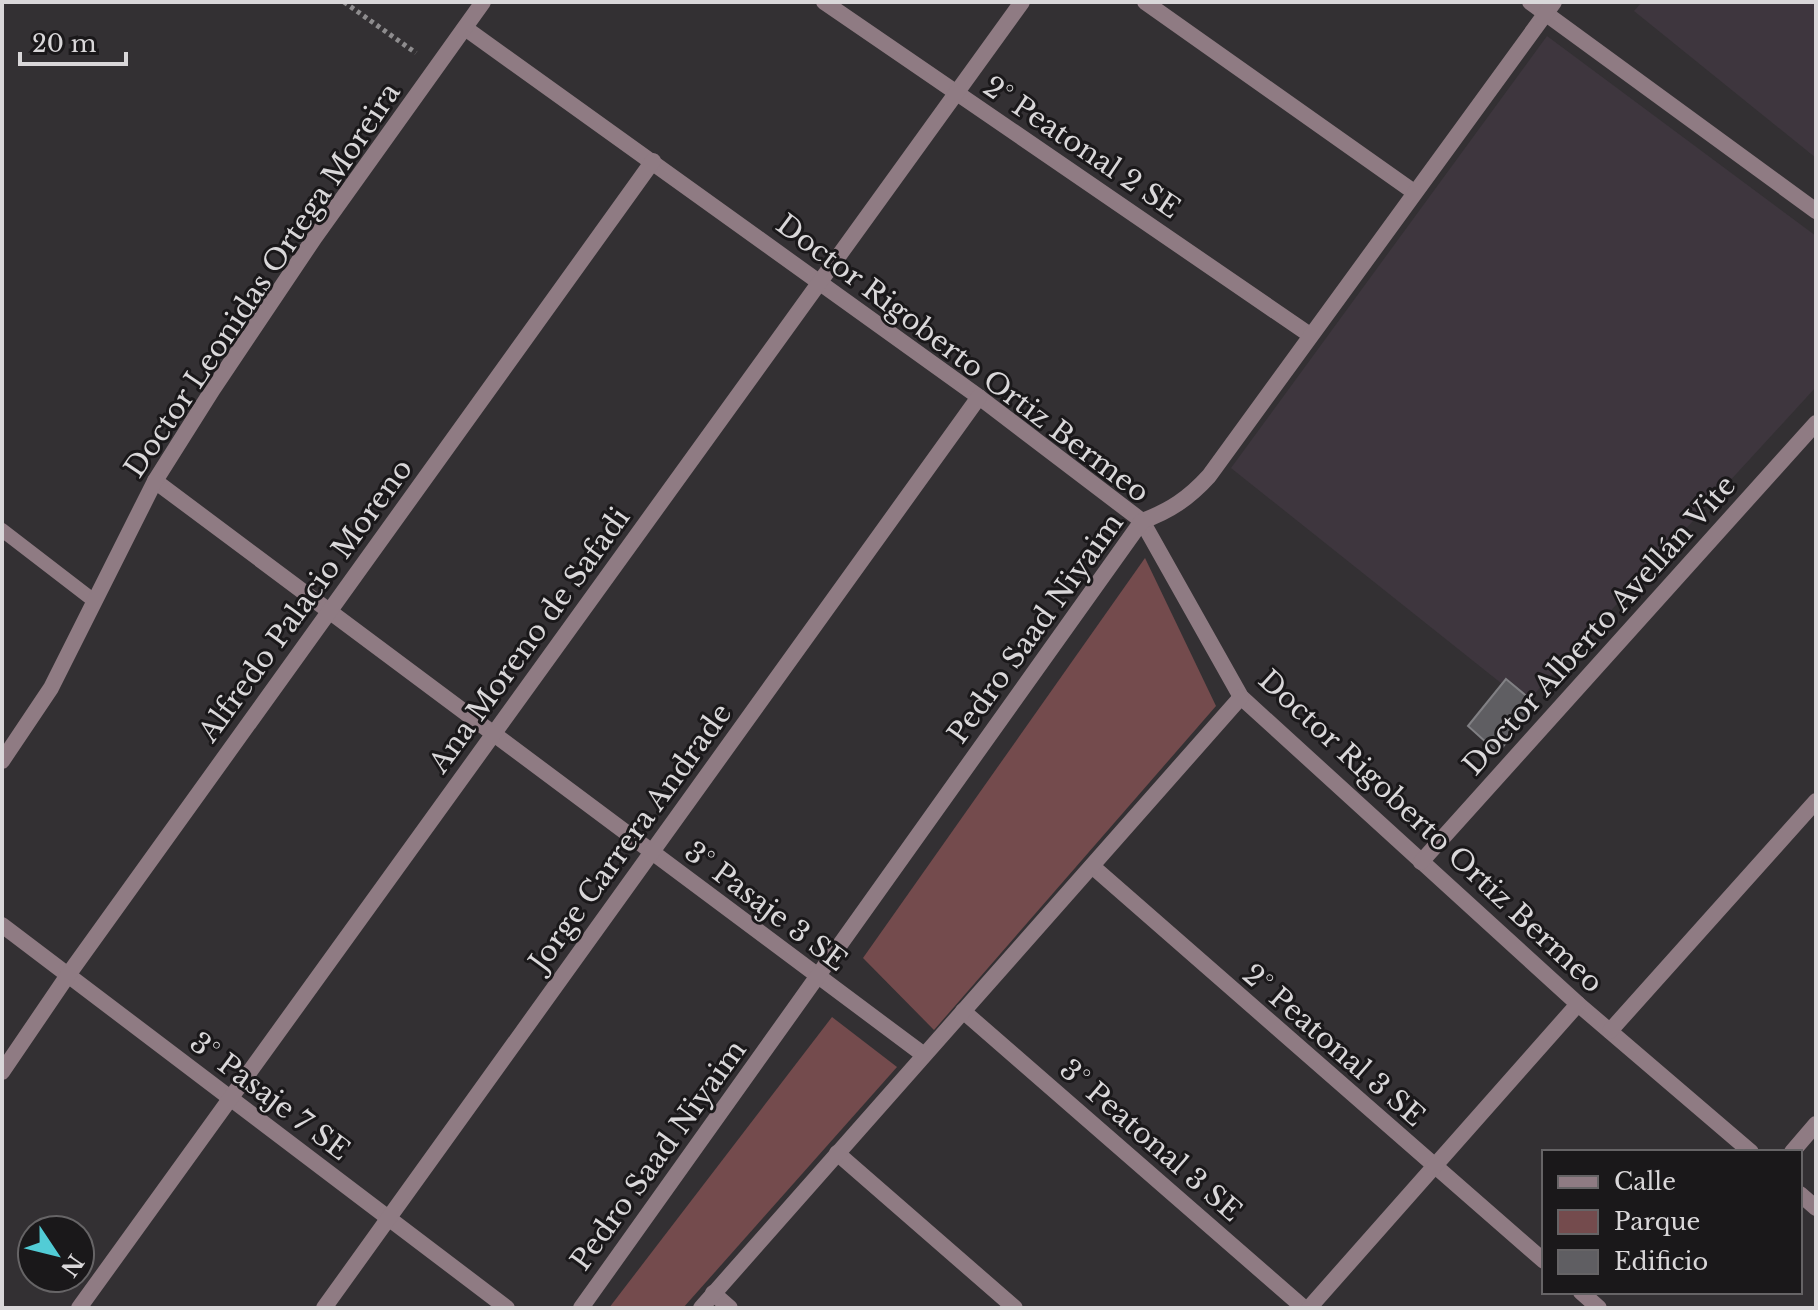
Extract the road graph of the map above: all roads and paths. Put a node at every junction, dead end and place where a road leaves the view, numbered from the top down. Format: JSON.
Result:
{"nodes":[{"id":1,"x":344,"y":2,"type":"edge"},
{"id":2,"x":483,"y":2,"type":"edge"},
{"id":3,"x":824,"y":2,"type":"edge"},
{"id":4,"x":1022,"y":2,"type":"edge"},
{"id":5,"x":1145,"y":2,"type":"edge"},
{"id":6,"x":1530,"y":2,"type":"edge"},
{"id":7,"x":1550,"y":8,"type":"edge"},
{"id":8,"x":465,"y":28,"type":"junction"},
{"id":9,"x":436,"y":67,"type":"junction"},
{"id":10,"x":956,"y":93,"type":"junction"},
{"id":11,"x":653,"y":161,"type":"junction"},
{"id":12,"x":1414,"y":192,"type":"junction"},
{"id":13,"x":1816,"y":211,"type":"edge"},
{"id":14,"x":819,"y":283,"type":"junction"},
{"id":15,"x":1310,"y":335,"type":"junction"},
{"id":16,"x":979,"y":397,"type":"junction"},
{"id":17,"x":1816,"y":423,"type":"edge"},
{"id":18,"x":155,"y":481,"type":"junction"},
{"id":19,"x":1142,"y":521,"type":"junction"},
{"id":20,"x":2,"y":530,"type":"edge"},
{"id":21,"x":93,"y":600,"type":"junction"},
{"id":22,"x":328,"y":611,"type":"junction"},
{"id":23,"x":1241,"y":697,"type":"junction"},
{"id":24,"x":493,"y":734,"type":"junction"},
{"id":25,"x":2,"y":761,"type":"edge"},
{"id":26,"x":1816,"y":801,"type":"edge"},
{"id":27,"x":651,"y":853,"type":"junction"},
{"id":28,"x":1421,"y":862,"type":"junction"},
{"id":29,"x":1092,"y":866,"type":"junction"},
{"id":30,"x":2,"y":925,"type":"edge"},
{"id":31,"x":68,"y":975,"type":"junction"},
{"id":32,"x":817,"y":977,"type":"junction"},
{"id":33,"x":1578,"y":1004,"type":"junction"},
{"id":34,"x":963,"y":1011,"type":"junction"},
{"id":35,"x":1610,"y":1031,"type":"junction"},
{"id":36,"x":924,"y":1055,"type":"junction"},
{"id":37,"x":2,"y":1072,"type":"edge"},
{"id":38,"x":230,"y":1098,"type":"junction"},
{"id":39,"x":1816,"y":1124,"type":"edge"},
{"id":40,"x":1749,"y":1150,"type":"edge"},
{"id":41,"x":1794,"y":1150,"type":"edge"},
{"id":42,"x":837,"y":1153,"type":"junction"},
{"id":43,"x":1434,"y":1167,"type":"junction"},
{"id":44,"x":389,"y":1218,"type":"junction"},
{"id":45,"x":1542,"y":1259,"type":"edge"},
{"id":46,"x":713,"y":1293,"type":"junction"},
{"id":47,"x":1583,"y":1294,"type":"edge"},
{"id":48,"x":79,"y":1308,"type":"edge"},
{"id":49,"x":324,"y":1308,"type":"edge"},
{"id":50,"x":507,"y":1308,"type":"edge"},
{"id":51,"x":581,"y":1308,"type":"edge"},
{"id":52,"x":701,"y":1308,"type":"edge"},
{"id":53,"x":730,"y":1308,"type":"edge"},
{"id":54,"x":1015,"y":1308,"type":"edge"},
{"id":55,"x":1307,"y":1308,"type":"edge"},
{"id":56,"x":1599,"y":1308,"type":"edge"}],
"edges":[{"from":1,"to":9,"type":"path"},
{"from":2,"to":8,"type":"street","name":"Doctor Leonidas Ortega Moreira"},
{"from":3,"to":10,"type":"street","name":"2° Peatonal 2 SE"},
{"from":4,"to":10,"type":"street","name":"Ana Moreno de Safadi"},
{"from":5,"to":12,"type":"street"},
{"from":6,"to":7,"type":"street"},
{"from":7,"to":12,"type":"street","name":"Pedro Saad Niyaim"},
{"from":7,"to":13,"type":"street"},
{"from":8,"to":9,"type":"street","name":"Doctor Leonidas Ortega Moreira"},
{"from":8,"to":11,"type":"street","name":"Doctor Rigoberto Ortiz Bermeo"},
{"from":9,"to":18,"type":"street","name":"Doctor Leonidas Ortega Moreira"},
{"from":10,"to":14,"type":"street","name":"Ana Moreno de Safadi"},
{"from":10,"to":15,"type":"street","name":"2° Peatonal 2 SE"},
{"from":11,"to":14,"type":"street","name":"Doctor Rigoberto Ortiz Bermeo"},
{"from":11,"to":22,"type":"street","name":"Alfredo Palacio Moreno"},
{"from":12,"to":15,"type":"street","name":"Pedro Saad Niyaim"},
{"from":14,"to":16,"type":"street","name":"Doctor Rigoberto Ortiz Bermeo"},
{"from":14,"to":24,"type":"street","name":"Ana Moreno de Safadi"},
{"from":15,"to":19,"type":"street","name":"Pedro Saad Niyaim"},
{"from":16,"to":19,"type":"street","name":"Doctor Rigoberto Ortiz Bermeo"},
{"from":16,"to":27,"type":"street","name":"Jorge Carrera Andrade"},
{"from":17,"to":28,"type":"street","name":"Doctor Alberto Avellán Vite"},
{"from":18,"to":21,"type":"street","name":"Doctor Leonidas Ortega Moreira"},
{"from":18,"to":22,"type":"street","name":"3° Pasaje 3 SE"},
{"from":19,"to":23,"type":"street","name":"Doctor Rigoberto Ortiz Bermeo"},
{"from":19,"to":32,"type":"street","name":"Pedro Saad Niyaim"},
{"from":20,"to":21,"type":"lane"},
{"from":21,"to":25,"type":"street","name":"Doctor Leonidas Ortega Moreira"},
{"from":22,"to":24,"type":"street","name":"3° Pasaje 3 SE"},
{"from":22,"to":31,"type":"street","name":"Alfredo Palacio Moreno"},
{"from":23,"to":28,"type":"street","name":"Doctor Rigoberto Ortiz Bermeo"},
{"from":23,"to":29,"type":"street"},
{"from":24,"to":27,"type":"street","name":"3° Pasaje 3 SE"},
{"from":24,"to":38,"type":"street","name":"Ana Moreno de Safadi"},
{"from":26,"to":35,"type":"street"},
{"from":27,"to":32,"type":"street","name":"3° Pasaje 3 SE"},
{"from":27,"to":44,"type":"street","name":"Jorge Carrera Andrade"},
{"from":28,"to":33,"type":"street","name":"Doctor Rigoberto Ortiz Bermeo"},
{"from":29,"to":34,"type":"street"},
{"from":29,"to":43,"type":"street","name":"2° Peatonal 3 SE"},
{"from":30,"to":31,"type":"street","name":"3° Pasaje 7 SE"},
{"from":31,"to":37,"type":"street","name":"Alfredo Palacio Moreno"},
{"from":31,"to":38,"type":"street","name":"3° Pasaje 7 SE"},
{"from":32,"to":36,"type":"street","name":"3° Pasaje 3 SE"},
{"from":32,"to":51,"type":"street","name":"Pedro Saad Niyaim"},
{"from":33,"to":35,"type":"street","name":"Doctor Rigoberto Ortiz Bermeo"},
{"from":33,"to":43,"type":"street"},
{"from":34,"to":36,"type":"street"},
{"from":34,"to":55,"type":"street","name":"3° Peatonal 3 SE"},
{"from":35,"to":40,"type":"street","name":"Doctor Rigoberto Ortiz Bermeo"},
{"from":36,"to":42,"type":"street"},
{"from":38,"to":44,"type":"street","name":"3° Pasaje 7 SE"},
{"from":38,"to":48,"type":"street","name":"Ana Moreno de Safadi"},
{"from":39,"to":41,"type":"street"},
{"from":42,"to":46,"type":"street"},
{"from":42,"to":54,"type":"street"},
{"from":43,"to":45,"type":"street","name":"2° Peatonal 3 SE"},
{"from":43,"to":55,"type":"street"},
{"from":44,"to":49,"type":"street","name":"Jorge Carrera Andrade"},
{"from":44,"to":50,"type":"street","name":"3° Pasaje 7 SE"},
{"from":46,"to":52,"type":"street"},
{"from":46,"to":53,"type":"street"},
{"from":47,"to":56,"type":"street"}]}
